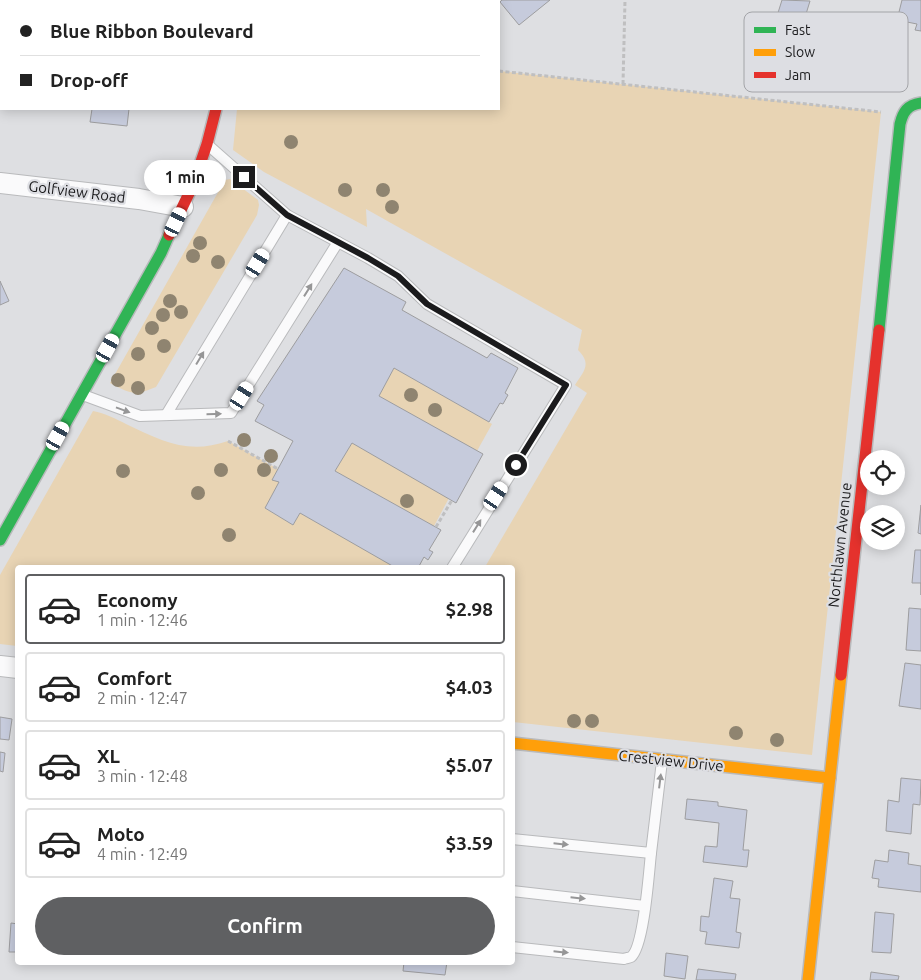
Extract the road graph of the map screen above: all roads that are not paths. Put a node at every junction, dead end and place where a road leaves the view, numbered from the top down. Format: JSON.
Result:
{"nodes":[{"id":1,"x":921,"y":103,"type":"edge"},
{"id":2,"x":216,"y":110,"type":"edge"},
{"id":3,"x":207,"y":144,"type":"junction"},
{"id":4,"x":0,"y":183,"type":"edge"},
{"id":5,"x":183,"y":207,"type":"junction"},
{"id":6,"x":287,"y":215,"type":"junction"},
{"id":7,"x":338,"y":242,"type":"junction"},
{"id":8,"x":82,"y":395,"type":"junction"},
{"id":9,"x":166,"y":415,"type":"junction"},
{"id":10,"x":0,"y":540,"type":"edge"},
{"id":11,"x":454,"y":565,"type":"edge"},
{"id":12,"x":0,"y":666,"type":"edge"},
{"id":13,"x":15,"y":668,"type":"edge"},
{"id":14,"x":515,"y":743,"type":"edge"},
{"id":15,"x":662,"y":760,"type":"junction"},
{"id":16,"x":830,"y":778,"type":"junction"},
{"id":17,"x":515,"y":839,"type":"edge"},
{"id":18,"x":651,"y":853,"type":"junction"},
{"id":19,"x":515,"y":891,"type":"edge"},
{"id":20,"x":645,"y":906,"type":"junction"},
{"id":21,"x":515,"y":947,"type":"edge"},
{"id":22,"x":808,"y":980,"type":"edge"}],
"edges":[{"from":1,"to":16,"type":"street","name":"Northlawn Avenue"},
{"from":2,"to":3,"type":"street"},
{"from":3,"to":5,"type":"street"},
{"from":3,"to":6,"type":"lane"},
{"from":4,"to":5,"type":"street","name":"Golfview Road"},
{"from":5,"to":8,"type":"street"},
{"from":6,"to":7,"type":"lane"},
{"from":9,"to":6,"type":"lane","one_way":true},
{"from":9,"to":7,"type":"lane","one_way":true},
{"from":11,"to":7,"type":"lane","one_way":true},
{"from":8,"to":9,"type":"lane","one_way":true},
{"from":8,"to":10,"type":"street"},
{"from":12,"to":13,"type":"street"},
{"from":14,"to":15,"type":"street","name":"Crestview Drive"},
{"from":15,"to":16,"type":"street","name":"Crestview Drive"},
{"from":18,"to":15,"type":"lane","one_way":true},
{"from":16,"to":22,"type":"street","name":"Northlawn Avenue"},
{"from":17,"to":18,"type":"lane","one_way":true},
{"from":18,"to":20,"type":"lane"},
{"from":19,"to":20,"type":"lane","one_way":true},
{"from":21,"to":20,"type":"lane","one_way":true}]}
